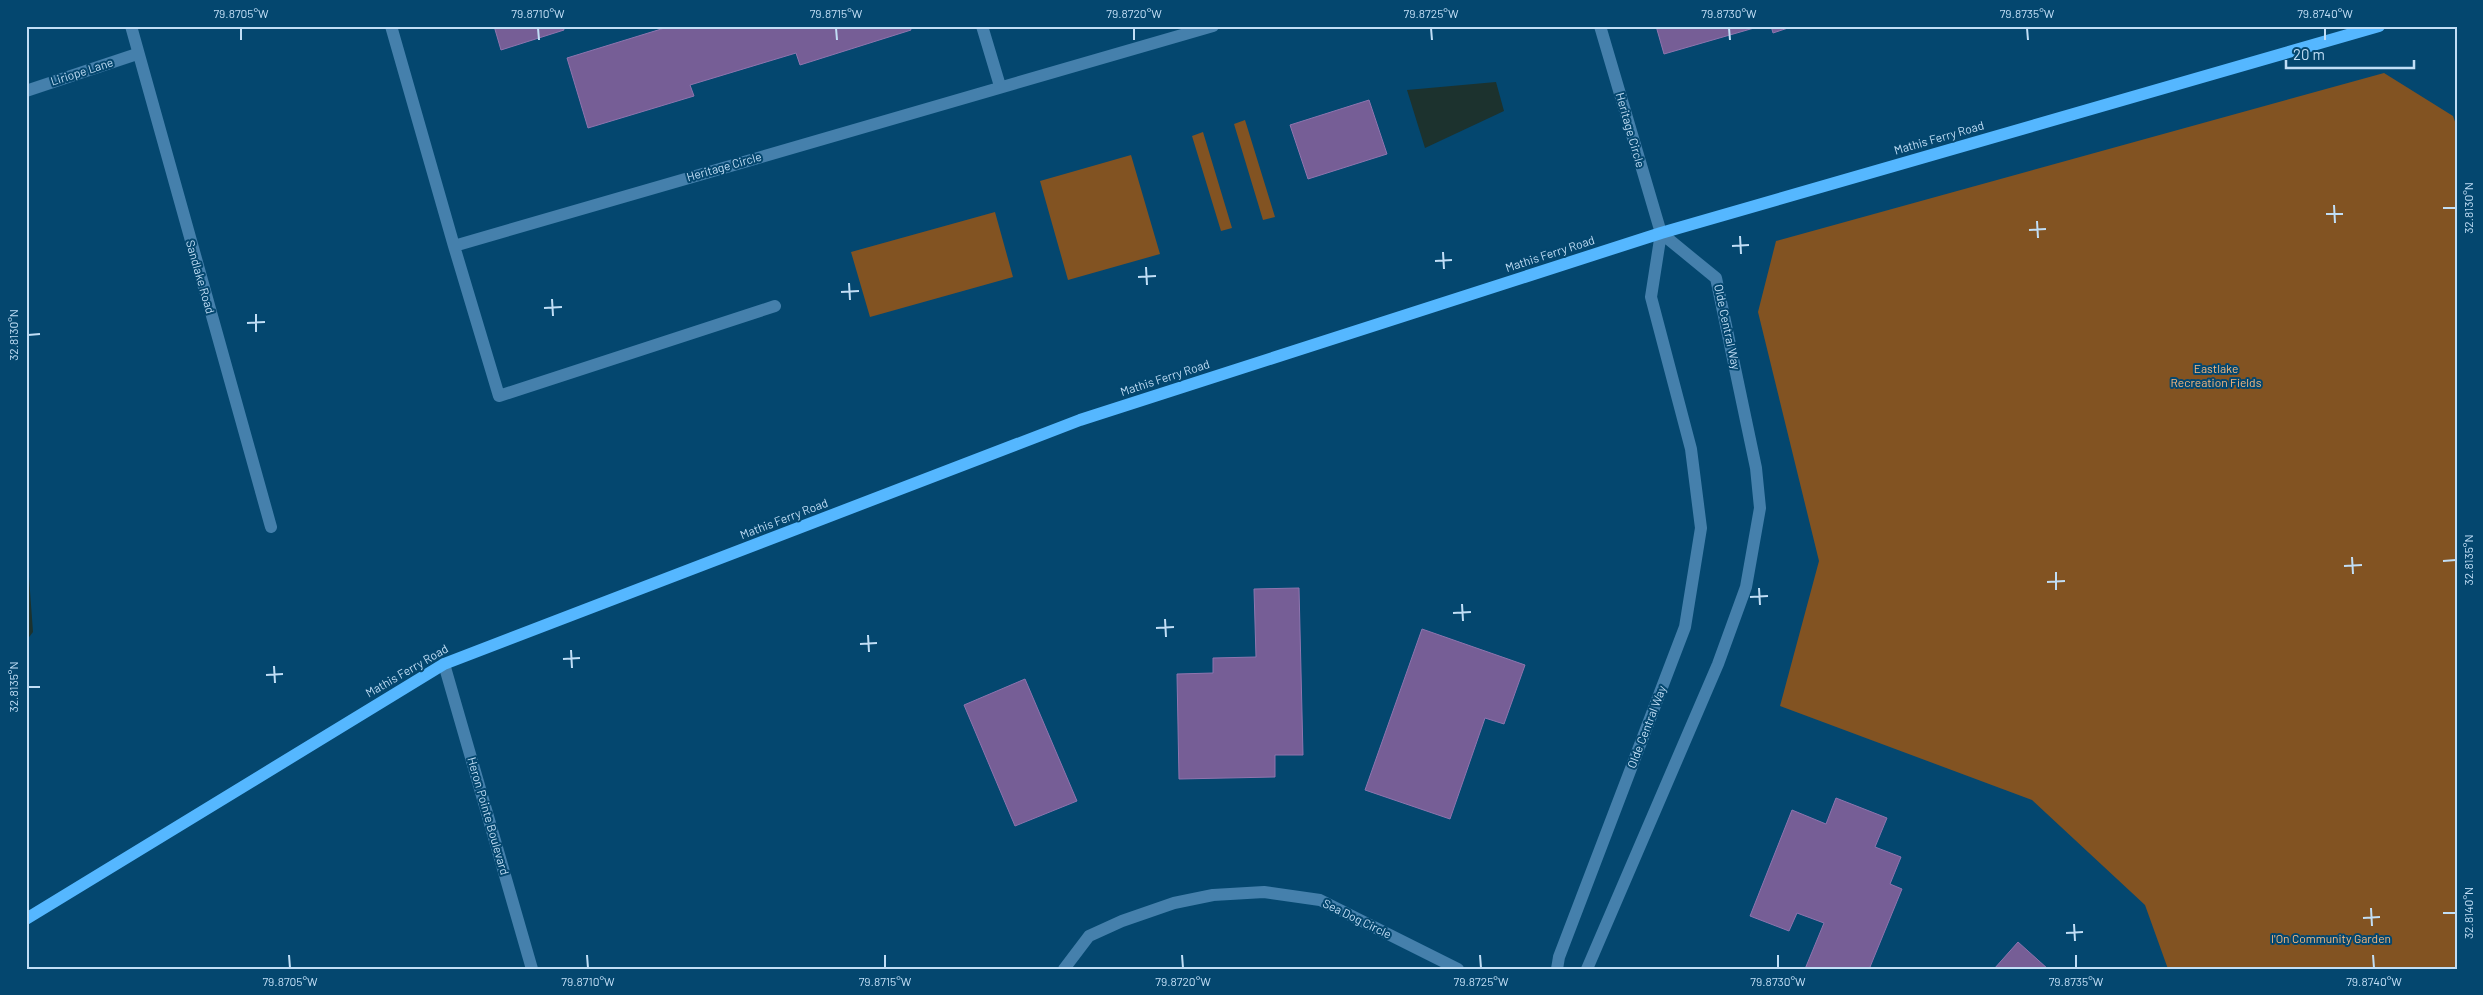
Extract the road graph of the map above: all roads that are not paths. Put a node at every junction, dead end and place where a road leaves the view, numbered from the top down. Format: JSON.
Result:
{"nodes":[{"id":1,"x":130,"y":26,"type":"edge"},
{"id":2,"x":390,"y":26,"type":"edge"},
{"id":3,"x":982,"y":26,"type":"edge"},
{"id":4,"x":1213,"y":26,"type":"edge"},
{"id":5,"x":1600,"y":26,"type":"edge"},
{"id":6,"x":2379,"y":26,"type":"edge"},
{"id":7,"x":137,"y":54,"type":"junction"},
{"id":8,"x":1000,"y":86,"type":"junction"},
{"id":9,"x":26,"y":91,"type":"edge"},
{"id":10,"x":1661,"y":233,"type":"junction"},
{"id":11,"x":454,"y":246,"type":"junction"},
{"id":12,"x":775,"y":306,"type":"dead end"},
{"id":13,"x":271,"y":527,"type":"dead end"},
{"id":14,"x":444,"y":664,"type":"junction"},
{"id":15,"x":26,"y":919,"type":"edge"},
{"id":16,"x":532,"y":969,"type":"edge"},
{"id":17,"x":1064,"y":969,"type":"edge"},
{"id":18,"x":1458,"y":969,"type":"edge"},
{"id":19,"x":1558,"y":969,"type":"edge"},
{"id":20,"x":1587,"y":969,"type":"edge"}],
"edges":[{"from":1,"to":7,"type":"street","name":"Sandlake Road"},
{"from":2,"to":11,"type":"street"},
{"from":3,"to":8,"type":"street"},
{"from":4,"to":8,"type":"street","name":"Heritage Circle"},
{"from":5,"to":10,"type":"street","name":"Heritage Circle"},
{"from":6,"to":10,"type":"main road","name":"Mathis Ferry Road"},
{"from":7,"to":9,"type":"street","name":"Liriope Lane"},
{"from":7,"to":13,"type":"street","name":"Sandlake Road"},
{"from":8,"to":11,"type":"street","name":"Heritage Circle"},
{"from":10,"to":14,"type":"main road","name":"Mathis Ferry Road"},
{"from":10,"to":19,"type":"street","name":"Olde Central Way"},
{"from":10,"to":20,"type":"street","name":"Olde Central Way"},
{"from":11,"to":12,"type":"street"},
{"from":14,"to":15,"type":"main road","name":"Mathis Ferry Road"},
{"from":14,"to":16,"type":"street","name":"Heron Pointe Boulevard"},
{"from":17,"to":18,"type":"street","name":"Sea Dog Circle"}]}
